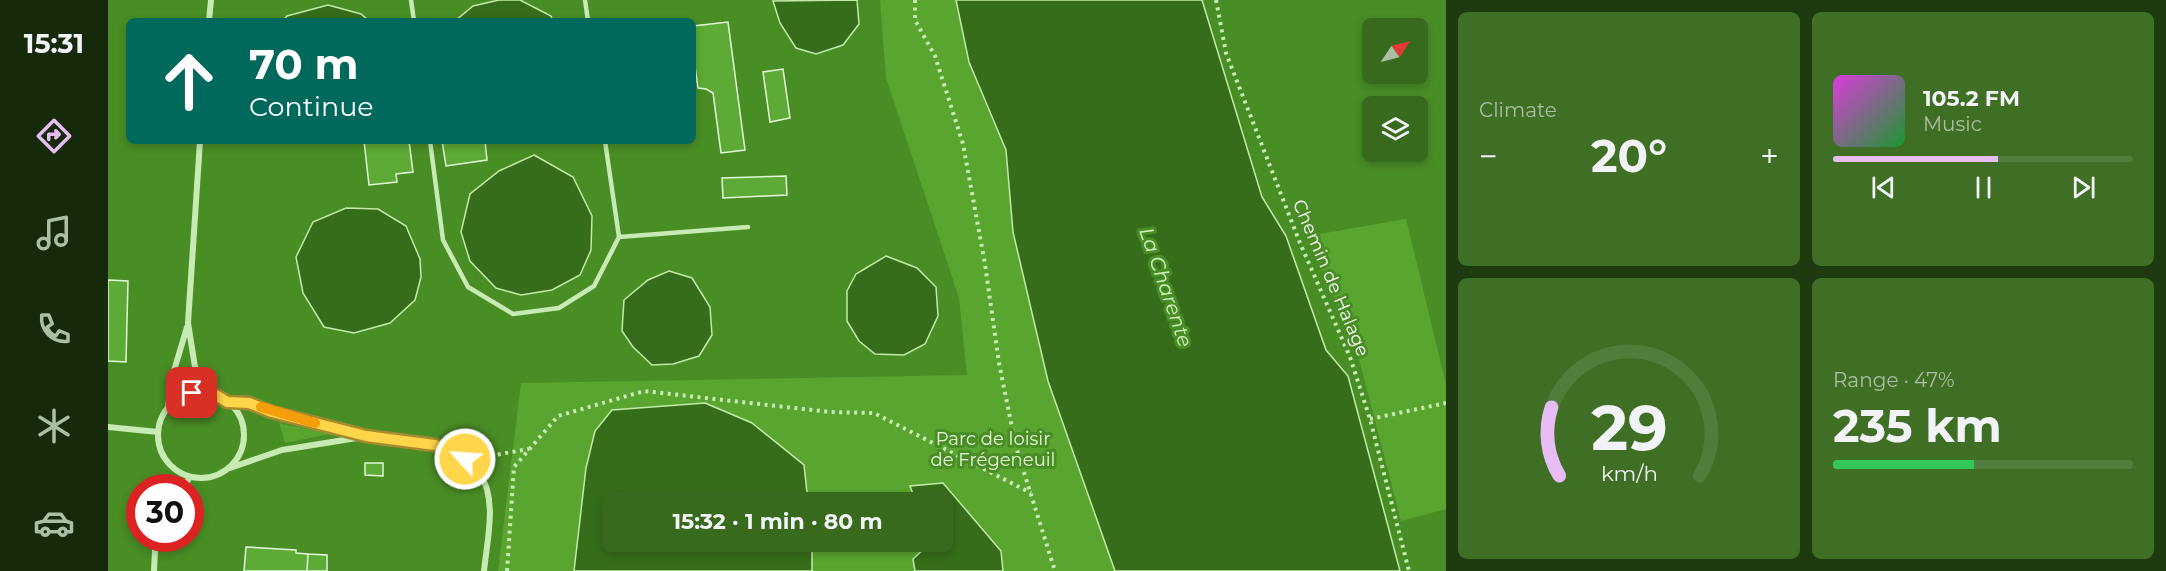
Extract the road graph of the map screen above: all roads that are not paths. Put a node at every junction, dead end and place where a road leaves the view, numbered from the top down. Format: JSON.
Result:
{"nodes":[{"id":1,"x":211,"y":0,"type":"edge"},
{"id":2,"x":411,"y":0,"type":"edge"},
{"id":3,"x":585,"y":0,"type":"edge"},
{"id":4,"x":210,"y":18,"type":"edge"},
{"id":5,"x":414,"y":18,"type":"edge"},
{"id":6,"x":588,"y":18,"type":"edge"},
{"id":7,"x":200,"y":144,"type":"edge"},
{"id":8,"x":430,"y":144,"type":"edge"},
{"id":9,"x":605,"y":144,"type":"edge"},
{"id":10,"x":748,"y":227,"type":"dead end"},
{"id":11,"x":619,"y":237,"type":"junction"},
{"id":12,"x":188,"y":323,"type":"junction"},
{"id":13,"x":216,"y":395,"type":"junction"},
{"id":14,"x":227,"y":402,"type":"junction"},
{"id":15,"x":168,"y":407,"type":"junction"},
{"id":16,"x":108,"y":427,"type":"edge"},
{"id":17,"x":158,"y":432,"type":"junction"},
{"id":18,"x":366,"y":436,"type":"junction"},
{"id":19,"x":227,"y":469,"type":"junction"},
{"id":20,"x":183,"y":474,"type":"edge"},
{"id":21,"x":204,"y":478,"type":"edge"},
{"id":22,"x":155,"y":552,"type":"edge"},
{"id":23,"x":154,"y":571,"type":"edge"},
{"id":24,"x":484,"y":571,"type":"edge"}],
"edges":[{"from":1,"to":4,"type":"street"},
{"from":2,"to":5,"type":"lane"},
{"from":3,"to":6,"type":"lane"},
{"from":7,"to":12,"type":"street"},
{"from":8,"to":11,"type":"lane"},
{"from":9,"to":11,"type":"lane"},
{"from":10,"to":11,"type":"lane"},
{"from":12,"to":13,"type":"street"},
{"from":12,"to":15,"type":"street"},
{"from":13,"to":14,"type":"street"},
{"from":13,"to":15,"type":"street"},
{"from":14,"to":18,"type":"street"},
{"from":14,"to":19,"type":"street"},
{"from":15,"to":17,"type":"street"},
{"from":16,"to":17,"type":"street"},
{"from":17,"to":20,"type":"street"},
{"from":18,"to":19,"type":"street"},
{"from":18,"to":24,"type":"street"},
{"from":19,"to":21,"type":"street"},
{"from":22,"to":23,"type":"street"}]}
